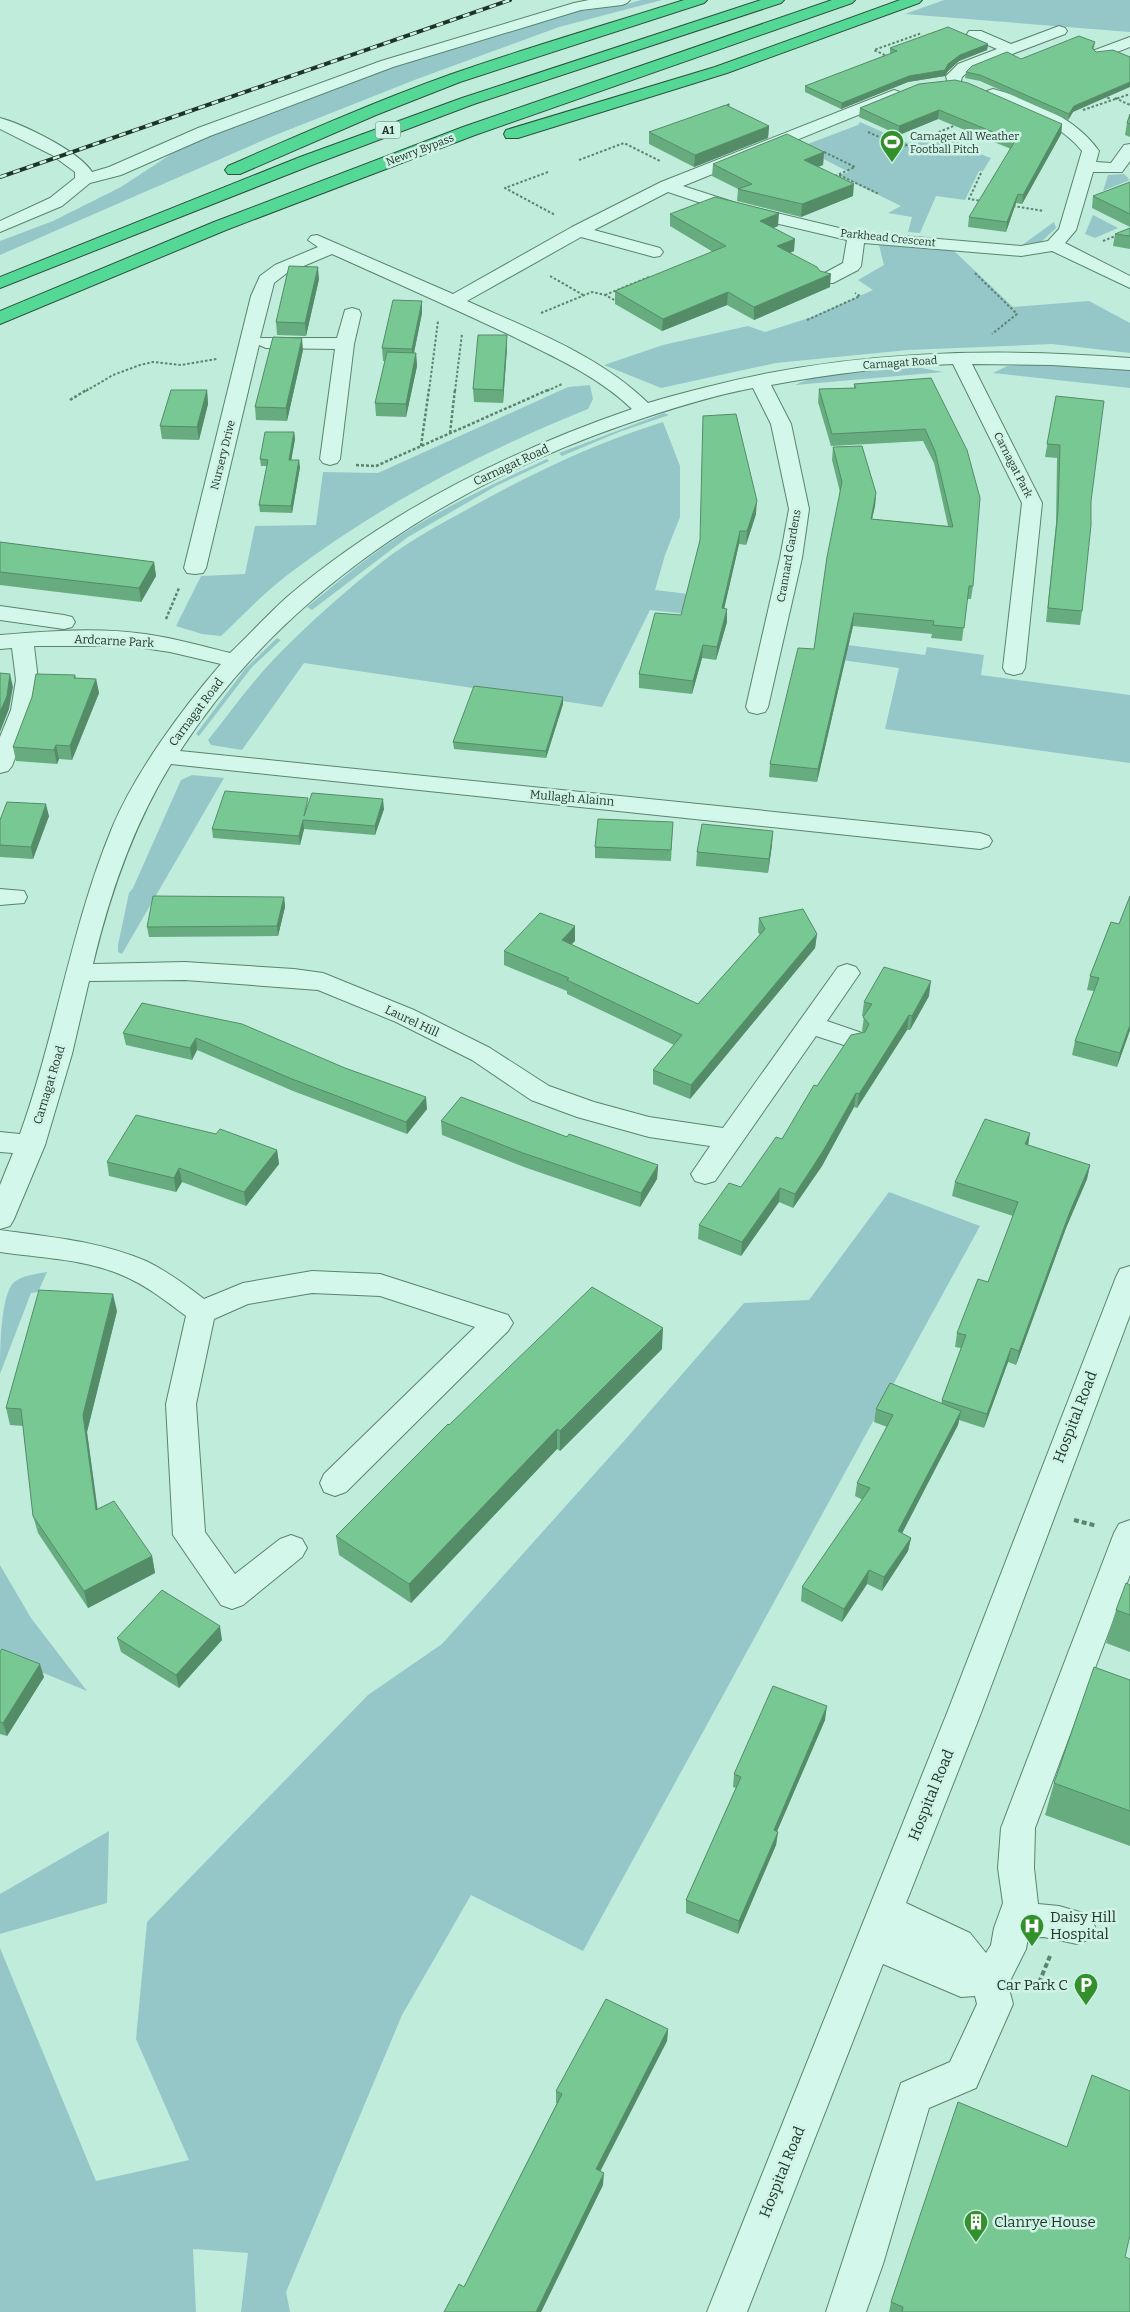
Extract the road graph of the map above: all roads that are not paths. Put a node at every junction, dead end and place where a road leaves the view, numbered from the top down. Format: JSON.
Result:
{"nodes":[{"id":1,"x":622,"y":0,"type":"edge"},
{"id":2,"x":699,"y":0,"type":"edge"},
{"id":3,"x":776,"y":0,"type":"edge"},
{"id":4,"x":847,"y":0,"type":"edge"},
{"id":5,"x":914,"y":0,"type":"edge"},
{"id":6,"x":1059,"y":31,"type":"dead end"},
{"id":7,"x":975,"y":34,"type":"dead end"},
{"id":8,"x":1130,"y":42,"type":"edge"},
{"id":9,"x":1010,"y":49,"type":"junction"},
{"id":10,"x":1101,"y":53,"type":"edge"},
{"id":11,"x":909,"y":90,"type":"edge"},
{"id":12,"x":0,"y":123,"type":"edge"},
{"id":13,"x":494,"y":140,"type":"dead end"},
{"id":14,"x":468,"y":148,"type":"dead end"},
{"id":15,"x":1130,"y":149,"type":"edge"},
{"id":16,"x":1086,"y":166,"type":"junction"},
{"id":17,"x":216,"y":178,"type":"dead end"},
{"id":18,"x":84,"y":179,"type":"junction"},
{"id":19,"x":667,"y":186,"type":"junction"},
{"id":20,"x":190,"y":190,"type":"dead end"},
{"id":21,"x":0,"y":227,"type":"edge"},
{"id":22,"x":580,"y":230,"type":"junction"},
{"id":23,"x":856,"y":237,"type":"junction"},
{"id":24,"x":1054,"y":245,"type":"junction"},
{"id":25,"x":654,"y":252,"type":"road end"},
{"id":26,"x":155,"y":253,"type":"junction"},
{"id":27,"x":827,"y":279,"type":"edge"},
{"id":28,"x":4,"y":281,"type":"edge"},
{"id":29,"x":1130,"y":283,"type":"edge"},
{"id":30,"x":458,"y":302,"type":"junction"},
{"id":31,"x":352,"y":314,"type":"dead end"},
{"id":32,"x":0,"y":318,"type":"edge"},
{"id":33,"x":345,"y":344,"type":"junction"},
{"id":34,"x":249,"y":349,"type":"junction"},
{"id":35,"x":960,"y":359,"type":"junction"},
{"id":36,"x":1130,"y":364,"type":"edge"},
{"id":37,"x":757,"y":382,"type":"junction"},
{"id":38,"x":644,"y":410,"type":"junction"},
{"id":39,"x":330,"y":459,"type":"road end"},
{"id":40,"x":195,"y":568,"type":"road end"},
{"id":41,"x":0,"y":614,"type":"edge"},
{"id":42,"x":64,"y":622,"type":"dead end"},
{"id":43,"x":11,"y":641,"type":"edge"},
{"id":44,"x":235,"y":661,"type":"junction"},
{"id":45,"x":1014,"y":668,"type":"dead end"},
{"id":46,"x":757,"y":707,"type":"dead end"},
{"id":47,"x":164,"y":756,"type":"junction"},
{"id":48,"x":0,"y":766,"type":"edge"},
{"id":49,"x":980,"y":842,"type":"dead end"},
{"id":50,"x":78,"y":973,"type":"junction"},
{"id":51,"x":847,"y":974,"type":"dead end"},
{"id":52,"x":810,"y":1025,"type":"junction"},
{"id":53,"x":853,"y":1039,"type":"edge"},
{"id":54,"x":729,"y":1139,"type":"junction"},
{"id":55,"x":0,"y":1142,"type":"edge"},
{"id":56,"x":31,"y":1145,"type":"junction"},
{"id":57,"x":705,"y":1174,"type":"dead end"},
{"id":58,"x":0,"y":1219,"type":"edge"},
{"id":59,"x":0,"y":1241,"type":"edge"},
{"id":60,"x":1130,"y":1276,"type":"edge"},
{"id":61,"x":201,"y":1312,"type":"junction"},
{"id":62,"x":335,"y":1483,"type":"dead end"},
{"id":63,"x":1118,"y":1530,"type":"edge"},
{"id":64,"x":291,"y":1548,"type":"dead end"},
{"id":65,"x":879,"y":1927,"type":"junction"},
{"id":66,"x":1077,"y":1927,"type":"dead end"},
{"id":67,"x":1012,"y":1928,"type":"junction"},
{"id":68,"x":987,"y":1980,"type":"junction"},
{"id":69,"x":727,"y":2312,"type":"edge"},
{"id":70,"x":846,"y":2312,"type":"edge"}],
"edges":[{"from":1,"to":18,"type":"street"},
{"from":2,"to":17,"type":"highway"},
{"from":3,"to":28,"type":"highway","number":"A1"},
{"from":4,"to":26,"type":"highway","name":"Newry Bypass","number":"A1"},
{"from":5,"to":13,"type":"highway"},
{"from":6,"to":9,"type":"street"},
{"from":7,"to":9,"type":"street"},
{"from":8,"to":10,"type":"street"},
{"from":9,"to":16,"type":"street"},
{"from":11,"to":19,"type":"street"},
{"from":12,"to":18,"type":"street"},
{"from":14,"to":26,"type":"highway"},
{"from":15,"to":16,"type":"street"},
{"from":16,"to":24,"type":"street"},
{"from":18,"to":21,"type":"street"},
{"from":19,"to":22,"type":"street"},
{"from":19,"to":23,"type":"street","name":"Parkhead Crescent"},
{"from":20,"to":28,"type":"highway"},
{"from":22,"to":25,"type":"street"},
{"from":22,"to":30,"type":"street"},
{"from":23,"to":24,"type":"street","name":"Parkhead Crescent"},
{"from":23,"to":27,"type":"street"},
{"from":24,"to":29,"type":"street"},
{"from":26,"to":32,"type":"highway","name":"Newry Bypass","number":"A1"},
{"from":30,"to":34,"type":"street","name":"Nursery Drive"},
{"from":30,"to":38,"type":"street"},
{"from":31,"to":33,"type":"street"},
{"from":33,"to":34,"type":"street"},
{"from":33,"to":39,"type":"street"},
{"from":34,"to":40,"type":"street","name":"Nursery Drive"},
{"from":35,"to":36,"type":"street","name":"Carnagat Road"},
{"from":35,"to":37,"type":"street","name":"Carnagat Road"},
{"from":35,"to":45,"type":"street","name":"Carnagat Park"},
{"from":37,"to":38,"type":"street","name":"Carnagat Road"},
{"from":37,"to":46,"type":"street","name":"Crannard Gardens"},
{"from":38,"to":44,"type":"street","name":"Carnagat Road"},
{"from":41,"to":42,"type":"street"},
{"from":43,"to":44,"type":"street","name":"Ardcarne Park"},
{"from":43,"to":48,"type":"street","name":"Ardcarne Park"},
{"from":44,"to":47,"type":"street","name":"Carnagat Road"},
{"from":47,"to":49,"type":"street","name":"Mullagh Alainn"},
{"from":47,"to":50,"type":"street","name":"Carnagat Road"},
{"from":50,"to":54,"type":"street","name":"Laurel Hill"},
{"from":50,"to":56,"type":"street","name":"Carnagat Road"},
{"from":51,"to":52,"type":"street"},
{"from":52,"to":53,"type":"street"},
{"from":52,"to":54,"type":"street"},
{"from":54,"to":57,"type":"street"},
{"from":55,"to":56,"type":"street"},
{"from":56,"to":58,"type":"street","name":"Carnagat Road"},
{"from":59,"to":61,"type":"street"},
{"from":60,"to":65,"type":"street","name":"Hospital Road"},
{"from":61,"to":62,"type":"street"},
{"from":61,"to":64,"type":"street"},
{"from":63,"to":67,"type":"street"},
{"from":65,"to":68,"type":"street"},
{"from":65,"to":69,"type":"street","name":"Hospital Road"},
{"from":66,"to":67,"type":"street"},
{"from":67,"to":68,"type":"street"},
{"from":68,"to":70,"type":"street"}]}
